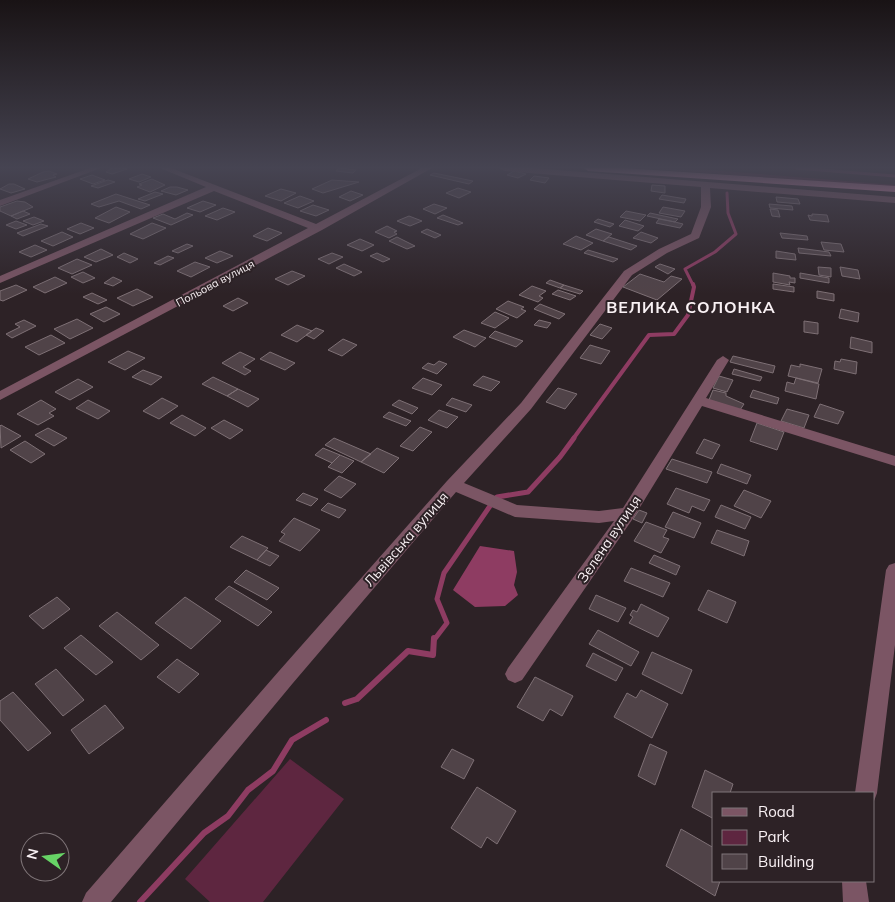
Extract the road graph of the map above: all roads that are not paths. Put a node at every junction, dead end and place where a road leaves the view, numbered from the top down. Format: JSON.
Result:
{"nodes":[{"id":1,"x":161,"y":210,"type":"edge"},
{"id":2,"x":271,"y":210,"type":"edge"},
{"id":3,"x":351,"y":210,"type":"edge"},
{"id":4,"x":705,"y":210,"type":"edge"},
{"id":5,"x":318,"y":228,"type":"junction"},
{"id":6,"x":0,"y":280,"type":"edge"},
{"id":7,"x":723,"y":360,"type":"dead end"},
{"id":8,"x":0,"y":396,"type":"edge"},
{"id":9,"x":698,"y":400,"type":"junction"},
{"id":10,"x":895,"y":461,"type":"edge"},
{"id":11,"x":453,"y":485,"type":"junction"},
{"id":12,"x":628,"y":513,"type":"junction"},
{"id":13,"x":895,"y":570,"type":"edge"},
{"id":14,"x":515,"y":674,"type":"dead end"},
{"id":15,"x":866,"y":792,"type":"edge"},
{"id":16,"x":854,"y":882,"type":"edge"},
{"id":17,"x":95,"y":902,"type":"edge"},
{"id":18,"x":856,"y":902,"type":"edge"}],
"edges":[{"from":1,"to":6,"type":"street"},
{"from":2,"to":5,"type":"street"},
{"from":3,"to":5,"type":"street","name":"Польова вулиця"},
{"from":4,"to":11,"type":"street","name":"Львівська вулиця"},
{"from":5,"to":8,"type":"street","name":"Польова вулиця"},
{"from":7,"to":9,"type":"street","name":"Зелена вулиця"},
{"from":9,"to":10,"type":"street"},
{"from":9,"to":12,"type":"street","name":"Зелена вулиця"},
{"from":11,"to":12,"type":"street"},
{"from":11,"to":17,"type":"street","name":"Львівська вулиця"},
{"from":12,"to":14,"type":"street","name":"Зелена вулиця"},
{"from":13,"to":15,"type":"street"},
{"from":16,"to":18,"type":"street"}]}
